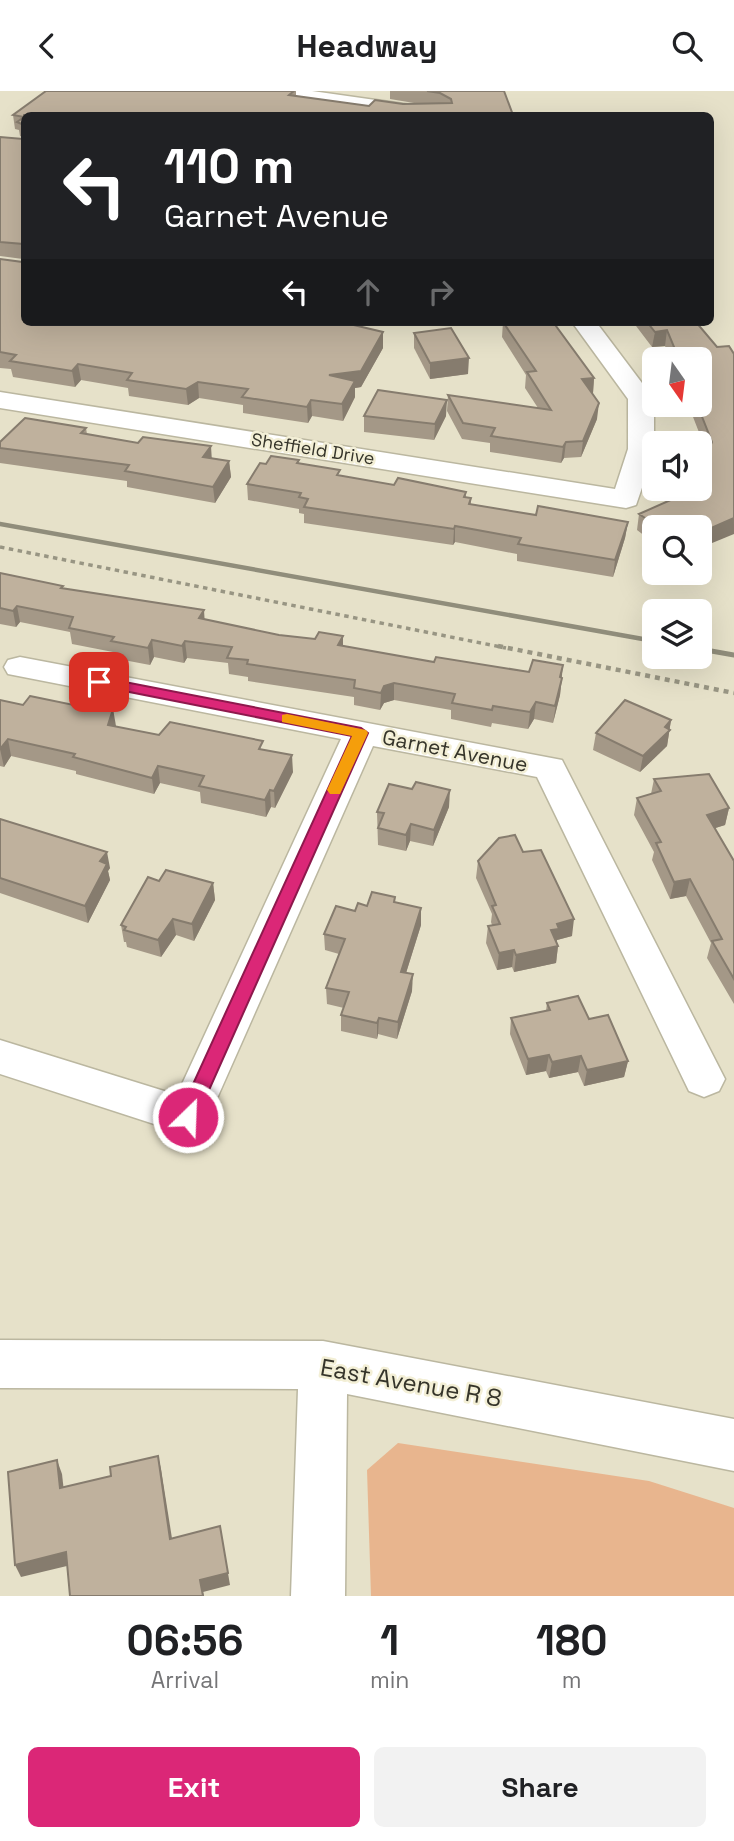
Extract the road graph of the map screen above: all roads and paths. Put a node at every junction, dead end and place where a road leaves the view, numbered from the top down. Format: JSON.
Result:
{"nodes":[{"id":1,"x":273,"y":91,"type":"edge"},
{"id":2,"x":355,"y":97,"type":"edge"},
{"id":3,"x":425,"y":112,"type":"edge"},
{"id":4,"x":587,"y":326,"type":"edge"},
{"id":5,"x":0,"y":400,"type":"edge"},
{"id":6,"x":0,"y":547,"type":"edge"},
{"id":7,"x":20,"y":667,"type":"dead end"},
{"id":8,"x":734,"y":693,"type":"edge"},
{"id":9,"x":361,"y":733,"type":"junction"},
{"id":10,"x":0,"y":1057,"type":"edge"},
{"id":11,"x":704,"y":1079,"type":"dead end"},
{"id":12,"x":0,"y":1364,"type":"edge"},
{"id":13,"x":323,"y":1364,"type":"junction"},
{"id":14,"x":734,"y":1445,"type":"edge"},
{"id":15,"x":318,"y":1596,"type":"edge"}],
"edges":[{"from":1,"to":2,"type":"street"},
{"from":2,"to":3,"type":"street"},
{"from":4,"to":5,"type":"street","name":"Sheffield Drive"},
{"from":6,"to":8,"type":"path"},
{"from":7,"to":9,"type":"street","name":"Garnet Avenue"},
{"from":9,"to":10,"type":"street"},
{"from":9,"to":11,"type":"street","name":"Garnet Avenue"},
{"from":12,"to":13,"type":"street","name":"East Avenue R 8"},
{"from":13,"to":14,"type":"street","name":"East Avenue R 8"},
{"from":13,"to":15,"type":"street"}]}
